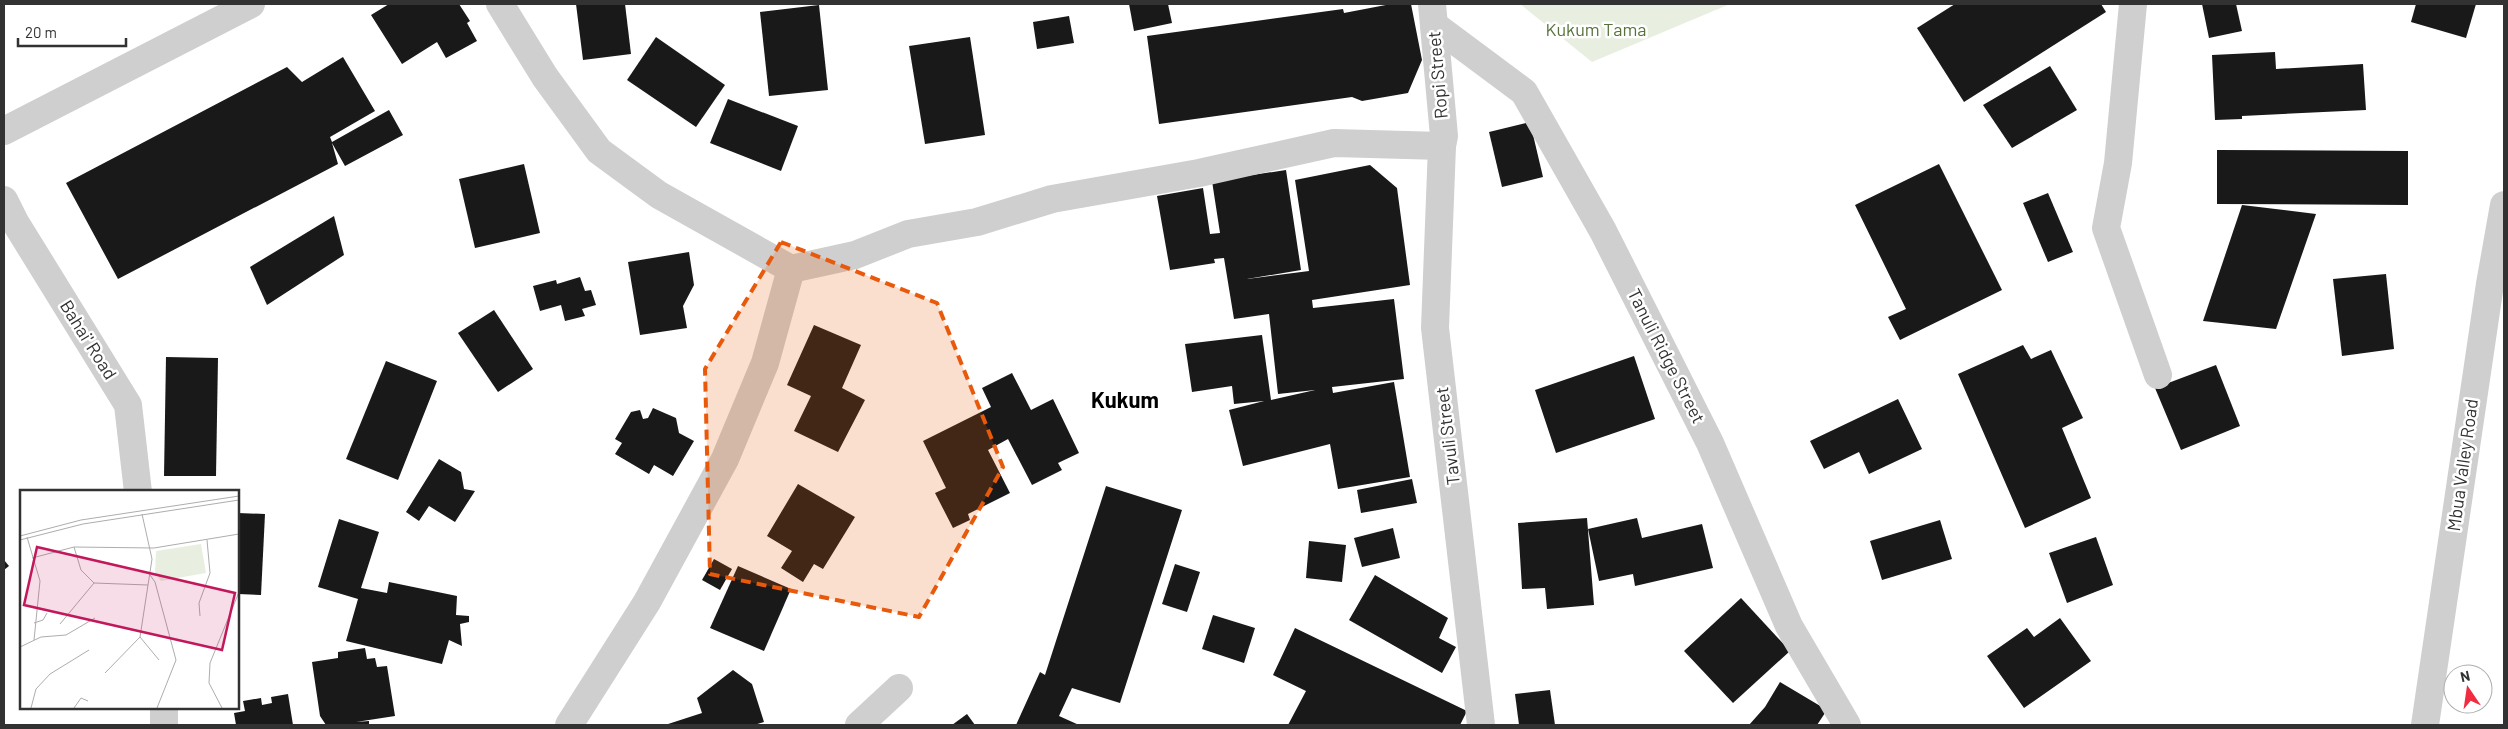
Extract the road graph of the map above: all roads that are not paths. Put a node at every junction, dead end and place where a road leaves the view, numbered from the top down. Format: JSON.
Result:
{"nodes":[{"id":1,"x":251,"y":4,"type":"edge"},
{"id":2,"x":500,"y":4,"type":"edge"},
{"id":3,"x":2134,"y":4,"type":"edge"},
{"id":4,"x":1433,"y":14,"type":"edge"},
{"id":5,"x":4,"y":131,"type":"edge"},
{"id":6,"x":1442,"y":146,"type":"junction"},
{"id":7,"x":4,"y":200,"type":"edge"},
{"id":8,"x":2504,"y":205,"type":"edge"},
{"id":9,"x":791,"y":270,"type":"junction"},
{"id":10,"x":2158,"y":375,"type":"dead end"},
{"id":11,"x":138,"y":490,"type":"edge"},
{"id":12,"x":899,"y":688,"type":"dead end"},
{"id":13,"x":164,"y":709,"type":"edge"},
{"id":14,"x":164,"y":725,"type":"edge"},
{"id":15,"x":569,"y":725,"type":"edge"},
{"id":16,"x":859,"y":725,"type":"edge"},
{"id":17,"x":1481,"y":725,"type":"edge"},
{"id":18,"x":1847,"y":725,"type":"edge"},
{"id":19,"x":2425,"y":725,"type":"edge"}],
"edges":[{"from":1,"to":5,"type":"street"},
{"from":2,"to":9,"type":"street"},
{"from":3,"to":10,"type":"street"},
{"from":4,"to":6,"type":"street","name":"Ropi Street"},
{"from":4,"to":18,"type":"street","name":"Tanuli Ridge Street"},
{"from":6,"to":9,"type":"street"},
{"from":6,"to":17,"type":"street","name":"Tavuli Street"},
{"from":7,"to":11,"type":"street","name":"Bahai' Road"},
{"from":8,"to":19,"type":"street","name":"Mbua Valley Road"},
{"from":9,"to":15,"type":"street"},
{"from":12,"to":16,"type":"street"},
{"from":13,"to":14,"type":"street"}]}
